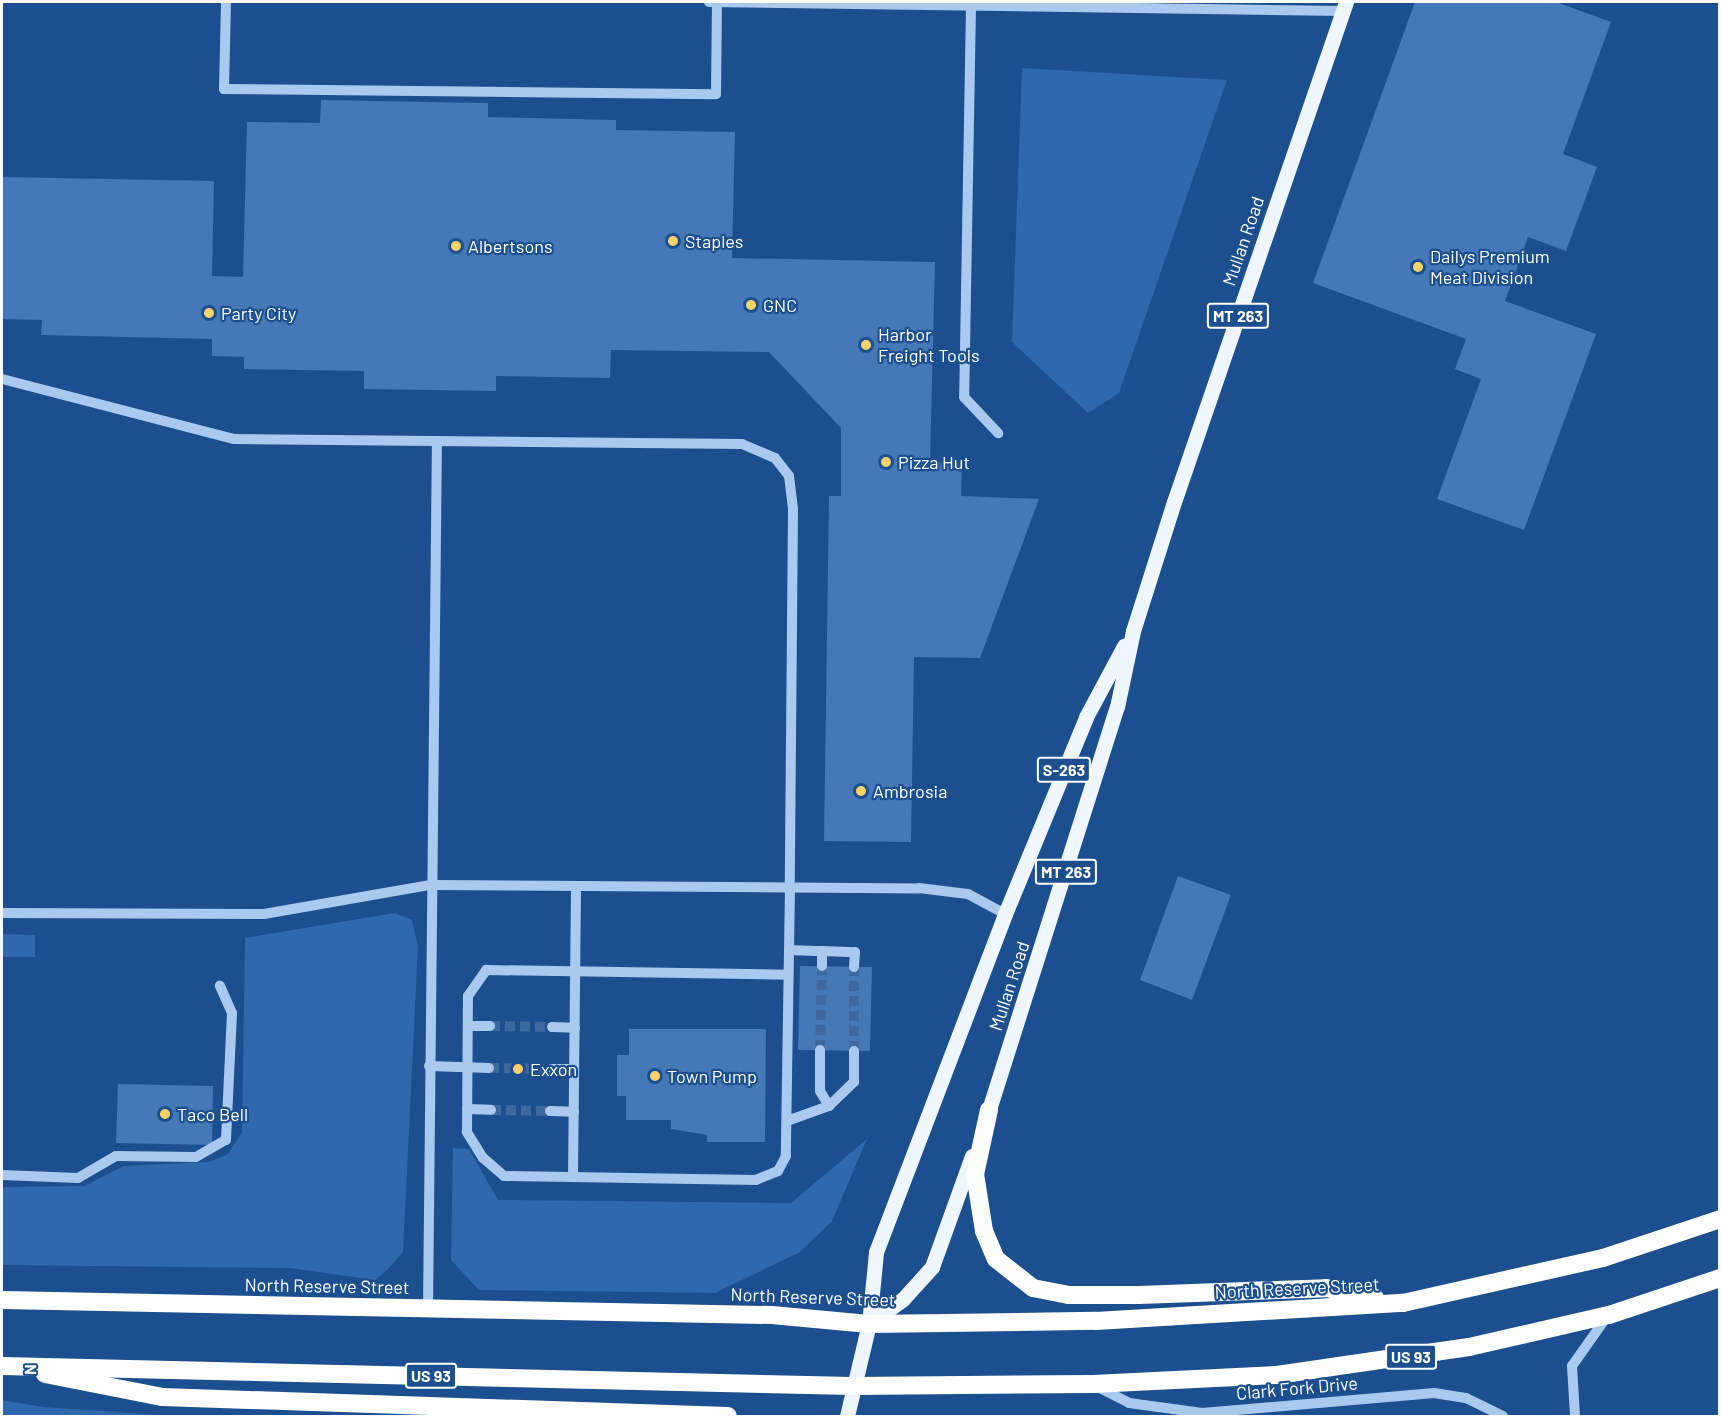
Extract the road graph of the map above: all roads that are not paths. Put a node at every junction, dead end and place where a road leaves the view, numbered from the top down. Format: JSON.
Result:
{"nodes":[{"id":1,"x":226,"y":2,"type":"edge"},
{"id":2,"x":709,"y":2,"type":"edge"},
{"id":3,"x":717,"y":2,"type":"edge"},
{"id":4,"x":931,"y":3,"type":"edge"},
{"id":5,"x":957,"y":3,"type":"edge"},
{"id":6,"x":971,"y":6,"type":"junction"},
{"id":7,"x":1344,"y":6,"type":"edge"},
{"id":8,"x":2,"y":379,"type":"edge"},
{"id":9,"x":998,"y":433,"type":"dead end"},
{"id":10,"x":437,"y":441,"type":"junction"},
{"id":11,"x":1133,"y":631,"type":"junction"},
{"id":12,"x":431,"y":885,"type":"junction"},
{"id":13,"x":576,"y":885,"type":"junction"},
{"id":14,"x":790,"y":887,"type":"junction"},
{"id":15,"x":2,"y":913,"type":"edge"},
{"id":16,"x":1005,"y":914,"type":"junction"},
{"id":17,"x":789,"y":950,"type":"junction"},
{"id":18,"x":822,"y":951,"type":"junction"},
{"id":19,"x":822,"y":966,"type":"tunnel mouth"},
{"id":20,"x":854,"y":967,"type":"tunnel mouth"},
{"id":21,"x":576,"y":970,"type":"junction"},
{"id":22,"x":788,"y":975,"type":"junction"},
{"id":23,"x":220,"y":986,"type":"dead end"},
{"id":24,"x":468,"y":1026,"type":"junction"},
{"id":25,"x":490,"y":1026,"type":"tunnel mouth"},
{"id":26,"x":552,"y":1027,"type":"tunnel mouth"},
{"id":27,"x":575,"y":1028,"type":"junction"},
{"id":28,"x":820,"y":1050,"type":"tunnel mouth"},
{"id":29,"x":854,"y":1051,"type":"tunnel mouth"},
{"id":30,"x":429,"y":1066,"type":"junction"},
{"id":31,"x":467,"y":1067,"type":"junction"},
{"id":32,"x":489,"y":1068,"type":"tunnel mouth"},
{"id":33,"x":574,"y":1069,"type":"junction"},
{"id":34,"x":552,"y":1070,"type":"tunnel mouth"},
{"id":35,"x":829,"y":1106,"type":"junction"},
{"id":36,"x":467,"y":1109,"type":"junction"},
{"id":37,"x":491,"y":1110,"type":"tunnel mouth"},
{"id":38,"x":989,"y":1110,"type":"junction"},
{"id":39,"x":550,"y":1111,"type":"tunnel mouth"},
{"id":40,"x":574,"y":1112,"type":"junction"},
{"id":41,"x":787,"y":1121,"type":"junction"},
{"id":42,"x":2,"y":1175,"type":"edge"},
{"id":43,"x":573,"y":1176,"type":"junction"},
{"id":44,"x":1719,"y":1219,"type":"edge"},
{"id":45,"x":1719,"y":1278,"type":"edge"},
{"id":46,"x":2,"y":1300,"type":"edge"},
{"id":47,"x":1403,"y":1303,"type":"junction"},
{"id":48,"x":428,"y":1309,"type":"junction"},
{"id":49,"x":1609,"y":1315,"type":"junction"},
{"id":50,"x":869,"y":1324,"type":"junction"},
{"id":51,"x":5,"y":1366,"type":"edge"},
{"id":52,"x":1093,"y":1384,"type":"junction"},
{"id":53,"x":852,"y":1386,"type":"junction"},
{"id":54,"x":728,"y":1416,"type":"edge"},
{"id":55,"x":847,"y":1416,"type":"edge"},
{"id":56,"x":1503,"y":1416,"type":"edge"},
{"id":57,"x":1575,"y":1416,"type":"edge"}],
"edges":[{"from":1,"to":3,"type":"street"},
{"from":2,"to":3,"type":"street"},
{"from":3,"to":4,"type":"street"},
{"from":4,"to":5,"type":"street"},
{"from":5,"to":6,"type":"street"},
{"from":6,"to":7,"type":"street"},
{"from":6,"to":9,"type":"street"},
{"from":7,"to":11,"type":"main road","name":"Mullan Road","number":"MT 263"},
{"from":8,"to":10,"type":"street"},
{"from":10,"to":12,"type":"street"},
{"from":10,"to":14,"type":"street"},
{"from":11,"to":16,"type":"main road","name":"Mullan Road","number":"S-263"},
{"from":11,"to":38,"type":"main road","name":"Mullan Road","number":"MT 263"},
{"from":12,"to":13,"type":"street"},
{"from":12,"to":15,"type":"street"},
{"from":12,"to":30,"type":"street"},
{"from":13,"to":14,"type":"street"},
{"from":13,"to":21,"type":"street"},
{"from":14,"to":16,"type":"street"},
{"from":14,"to":17,"type":"street"},
{"from":16,"to":50,"type":"main road","name":"Mullan Road"},
{"from":17,"to":18,"type":"street"},
{"from":17,"to":22,"type":"street"},
{"from":18,"to":19,"type":"street"},
{"from":18,"to":20,"type":"street"},
{"from":21,"to":22,"type":"street"},
{"from":21,"to":24,"type":"street"},
{"from":21,"to":27,"type":"street"},
{"from":22,"to":41,"type":"street"},
{"from":23,"to":42,"type":"street"},
{"from":24,"to":25,"type":"street"},
{"from":24,"to":31,"type":"street"},
{"from":26,"to":27,"type":"street"},
{"from":27,"to":33,"type":"street"},
{"from":28,"to":35,"type":"street"},
{"from":29,"to":35,"type":"street"},
{"from":30,"to":31,"type":"street"},
{"from":30,"to":48,"type":"street"},
{"from":31,"to":32,"type":"street"},
{"from":31,"to":36,"type":"street"},
{"from":33,"to":34,"type":"street"},
{"from":33,"to":40,"type":"street"},
{"from":35,"to":41,"type":"street"},
{"from":36,"to":37,"type":"street"},
{"from":36,"to":43,"type":"street"},
{"from":38,"to":47,"type":"highway"},
{"from":38,"to":50,"type":"main road","name":"Mullan Road","number":"MT 263"},
{"from":39,"to":40,"type":"street"},
{"from":40,"to":43,"type":"street"},
{"from":41,"to":43,"type":"street"},
{"from":44,"to":47,"type":"highway","name":"North Reserve Street"},
{"from":45,"to":49,"type":"highway","number":"US 93"},
{"from":46,"to":48,"type":"highway","name":"North Reserve Street"},
{"from":47,"to":50,"type":"highway","name":"North Reserve Street"},
{"from":48,"to":50,"type":"highway","name":"North Reserve Street"},
{"from":49,"to":52,"type":"highway","number":"US 93"},
{"from":49,"to":57,"type":"street"},
{"from":50,"to":53,"type":"main road","name":"Mullan Road"},
{"from":51,"to":53,"type":"highway","number":"US 93"},
{"from":51,"to":54,"type":"highway"},
{"from":52,"to":53,"type":"highway","number":"US 93"},
{"from":52,"to":56,"type":"street","name":"Clark Fork Drive"},
{"from":53,"to":55,"type":"main road","name":"Mullan Road"}]}
